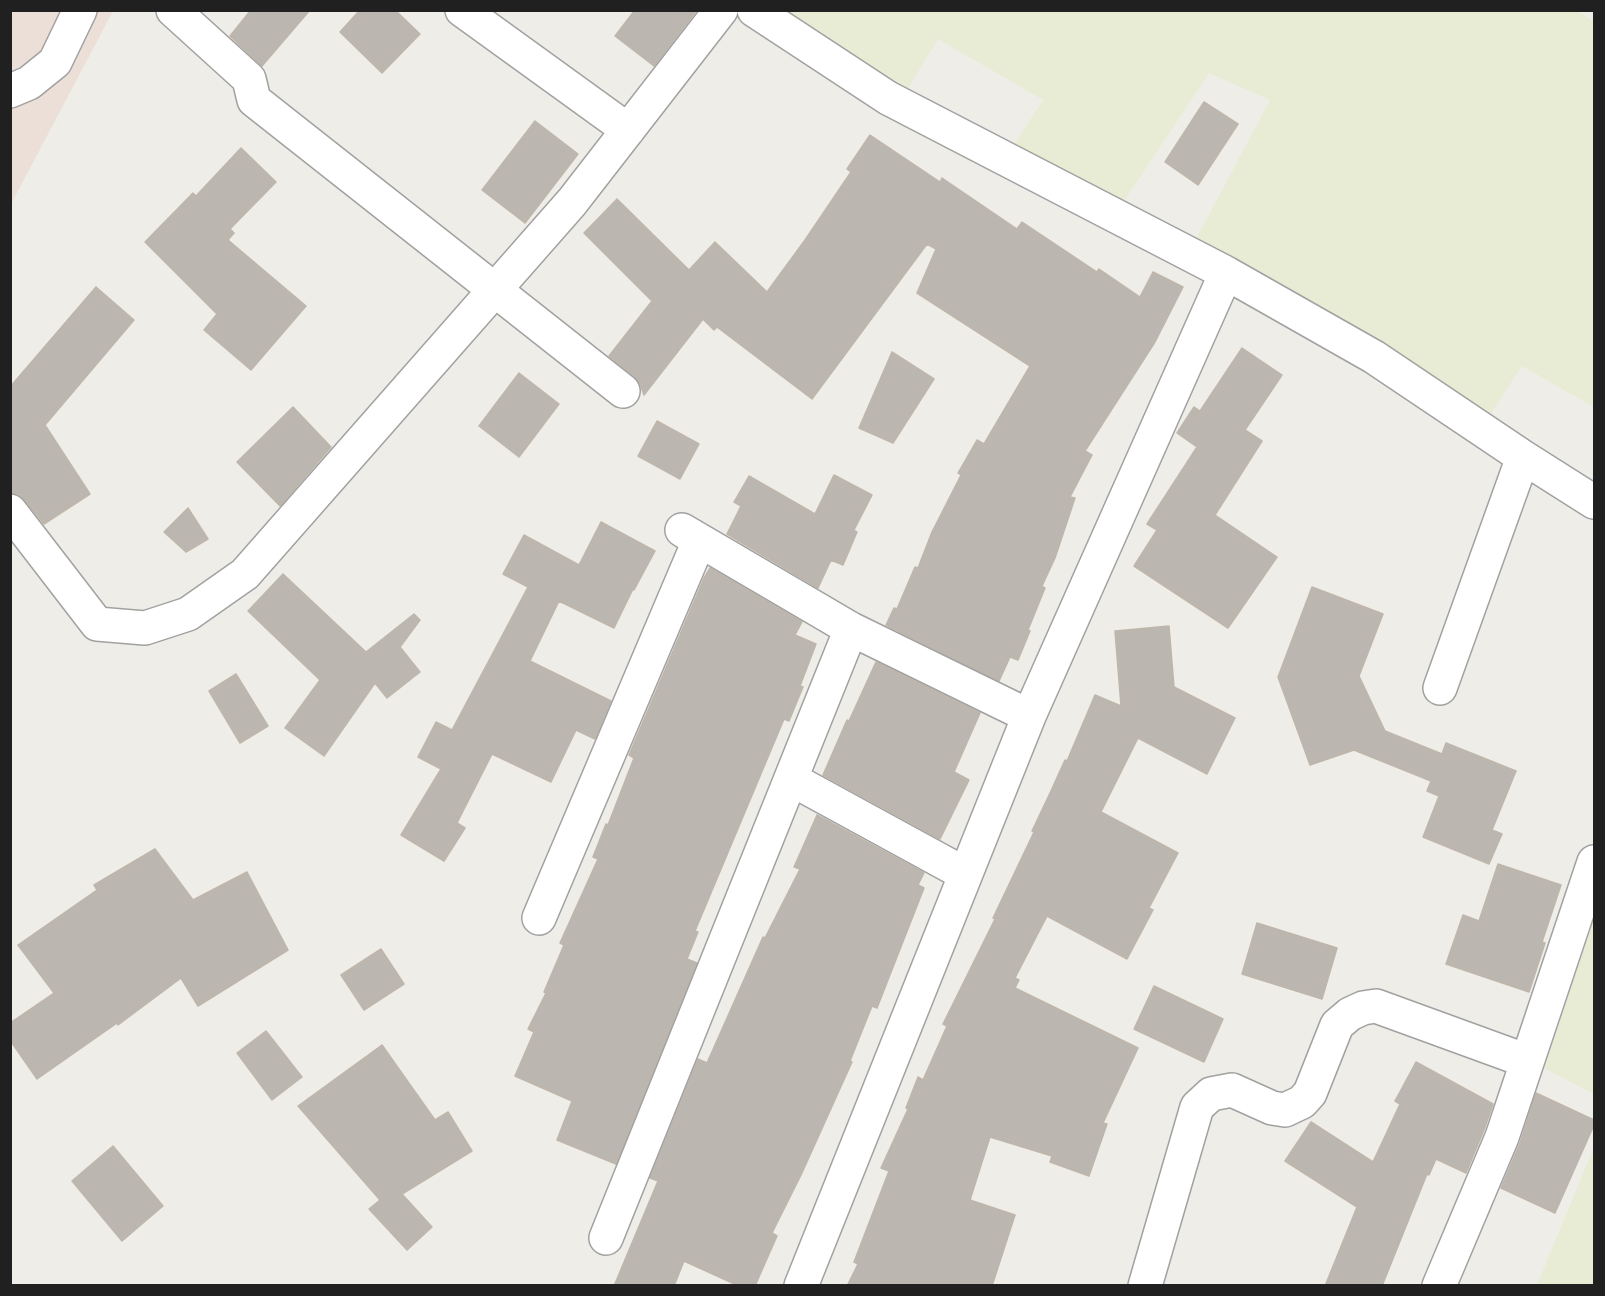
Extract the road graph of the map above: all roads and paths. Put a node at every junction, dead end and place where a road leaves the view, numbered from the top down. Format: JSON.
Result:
{"nodes":[{"id":1,"x":80,"y":10,"type":"edge"},
{"id":2,"x":173,"y":10,"type":"edge"},
{"id":3,"x":462,"y":10,"type":"edge"},
{"id":4,"x":721,"y":10,"type":"edge"},
{"id":5,"x":754,"y":10,"type":"edge"},
{"id":6,"x":10,"y":91,"type":"edge"},
{"id":7,"x":628,"y":130,"type":"junction"},
{"id":8,"x":1226,"y":273,"type":"junction"},
{"id":9,"x":495,"y":289,"type":"junction"},
{"id":10,"x":623,"y":391,"type":"dead end"},
{"id":11,"x":1524,"y":457,"type":"junction"},
{"id":12,"x":1594,"y":502,"type":"edge"},
{"id":13,"x":10,"y":511,"type":"edge"},
{"id":14,"x":851,"y":629,"type":"junction"},
{"id":15,"x":1440,"y":688,"type":"dead end"},
{"id":16,"x":1029,"y":716,"type":"junction"},
{"id":17,"x":791,"y":779,"type":"junction"},
{"id":18,"x":1594,"y":862,"type":"edge"},
{"id":19,"x":965,"y":874,"type":"junction"},
{"id":20,"x":539,"y":918,"type":"dead end"},
{"id":21,"x":1527,"y":1061,"type":"junction"},
{"id":22,"x":606,"y":1238,"type":"dead end"},
{"id":23,"x":801,"y":1286,"type":"edge"},
{"id":24,"x":1145,"y":1286,"type":"edge"},
{"id":25,"x":1439,"y":1286,"type":"edge"}],
"edges":[{"from":1,"to":6,"type":"street"},
{"from":2,"to":9,"type":"street"},
{"from":3,"to":7,"type":"street"},
{"from":4,"to":7,"type":"street"},
{"from":5,"to":8,"type":"street"},
{"from":7,"to":9,"type":"street"},
{"from":8,"to":11,"type":"street"},
{"from":8,"to":16,"type":"street"},
{"from":9,"to":10,"type":"street"},
{"from":9,"to":13,"type":"street"},
{"from":11,"to":12,"type":"street"},
{"from":11,"to":15,"type":"street"},
{"from":14,"to":16,"type":"street"},
{"from":14,"to":17,"type":"street"},
{"from":14,"to":20,"type":"street"},
{"from":16,"to":19,"type":"street"},
{"from":17,"to":19,"type":"street"},
{"from":17,"to":22,"type":"street"},
{"from":18,"to":21,"type":"street"},
{"from":19,"to":23,"type":"street"},
{"from":21,"to":24,"type":"street"},
{"from":21,"to":25,"type":"street"}]}
